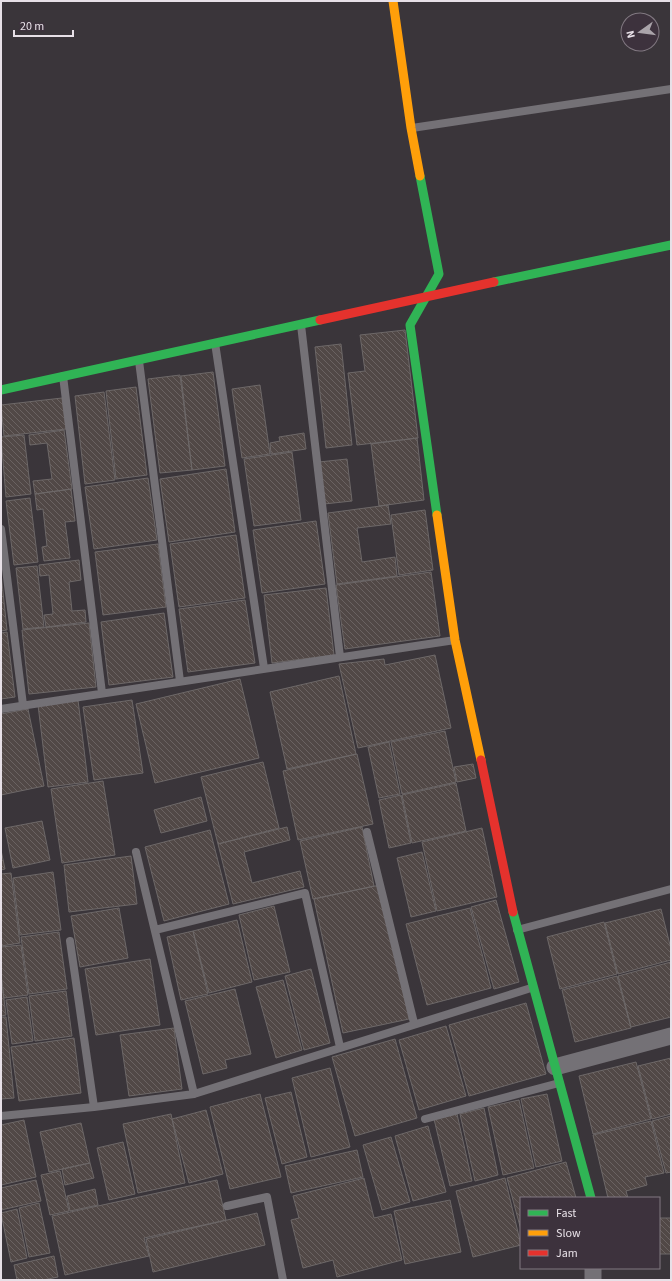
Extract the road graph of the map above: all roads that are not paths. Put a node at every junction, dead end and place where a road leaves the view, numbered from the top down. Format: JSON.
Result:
{"nodes":[{"id":1,"x":393,"y":1,"type":"edge"},
{"id":2,"x":671,"y":89,"type":"edge"},
{"id":3,"x":411,"y":128,"type":"junction"},
{"id":4,"x":671,"y":245,"type":"edge"},
{"id":5,"x":427,"y":296,"type":"junction"},
{"id":6,"x":300,"y":324,"type":"junction"},
{"id":7,"x":215,"y":342,"type":"junction"},
{"id":8,"x":139,"y":359,"type":"junction"},
{"id":9,"x":63,"y":376,"type":"junction"},
{"id":10,"x":1,"y":390,"type":"edge"},
{"id":11,"x":1,"y":529,"type":"edge"},
{"id":12,"x":455,"y":640,"type":"junction"},
{"id":13,"x":340,"y":657,"type":"junction"},
{"id":14,"x":264,"y":668,"type":"junction"},
{"id":15,"x":180,"y":682,"type":"junction"},
{"id":16,"x":102,"y":693,"type":"junction"},
{"id":17,"x":23,"y":705,"type":"junction"},
{"id":18,"x":1,"y":708,"type":"edge"},
{"id":19,"x":367,"y":832,"type":"dead end"},
{"id":20,"x":136,"y":852,"type":"dead end"},
{"id":21,"x":671,"y":889,"type":"edge"},
{"id":22,"x":155,"y":930,"type":"junction"},
{"id":23,"x":517,"y":931,"type":"junction"},
{"id":24,"x":70,"y":941,"type":"dead end"},
{"id":25,"x":532,"y":988,"type":"junction"},
{"id":26,"x":414,"y":1024,"type":"junction"},
{"id":27,"x":671,"y":1036,"type":"edge"},
{"id":28,"x":340,"y":1047,"type":"junction"},
{"id":29,"x":555,"y":1066,"type":"junction"},
{"id":30,"x":560,"y":1083,"type":"junction"},
{"id":31,"x":194,"y":1094,"type":"junction"},
{"id":32,"x":94,"y":1107,"type":"junction"},
{"id":33,"x":1,"y":1116,"type":"edge"},
{"id":34,"x":425,"y":1119,"type":"dead end"},
{"id":35,"x":591,"y":1197,"type":"edge"},
{"id":36,"x":227,"y":1206,"type":"dead end"},
{"id":37,"x":593,"y":1269,"type":"edge"},
{"id":38,"x":283,"y":1280,"type":"edge"},
{"id":39,"x":593,"y":1280,"type":"edge"}],
"edges":[{"from":1,"to":3,"type":"street"},
{"from":2,"to":3,"type":"lane"},
{"from":3,"to":5,"type":"street"},
{"from":4,"to":5,"type":"street"},
{"from":5,"to":6,"type":"street"},
{"from":5,"to":12,"type":"street"},
{"from":6,"to":7,"type":"street"},
{"from":6,"to":13,"type":"lane"},
{"from":7,"to":8,"type":"street"},
{"from":7,"to":14,"type":"lane"},
{"from":8,"to":9,"type":"street"},
{"from":8,"to":15,"type":"lane"},
{"from":9,"to":10,"type":"street"},
{"from":9,"to":16,"type":"lane"},
{"from":11,"to":17,"type":"lane"},
{"from":12,"to":13,"type":"lane"},
{"from":12,"to":23,"type":"street"},
{"from":13,"to":14,"type":"lane"},
{"from":14,"to":15,"type":"lane"},
{"from":15,"to":16,"type":"lane"},
{"from":16,"to":17,"type":"lane"},
{"from":17,"to":18,"type":"lane"},
{"from":19,"to":26,"type":"lane"},
{"from":20,"to":22,"type":"lane"},
{"from":21,"to":23,"type":"lane"},
{"from":22,"to":28,"type":"lane"},
{"from":22,"to":31,"type":"lane"},
{"from":23,"to":25,"type":"street"},
{"from":24,"to":32,"type":"lane"},
{"from":25,"to":26,"type":"lane"},
{"from":25,"to":29,"type":"street"},
{"from":26,"to":28,"type":"lane"},
{"from":27,"to":29,"type":"street"},
{"from":28,"to":31,"type":"lane"},
{"from":29,"to":30,"type":"street"},
{"from":30,"to":34,"type":"lane"},
{"from":30,"to":35,"type":"street"},
{"from":31,"to":32,"type":"lane"},
{"from":32,"to":33,"type":"lane"},
{"from":36,"to":38,"type":"lane"},
{"from":37,"to":39,"type":"street"}]}
